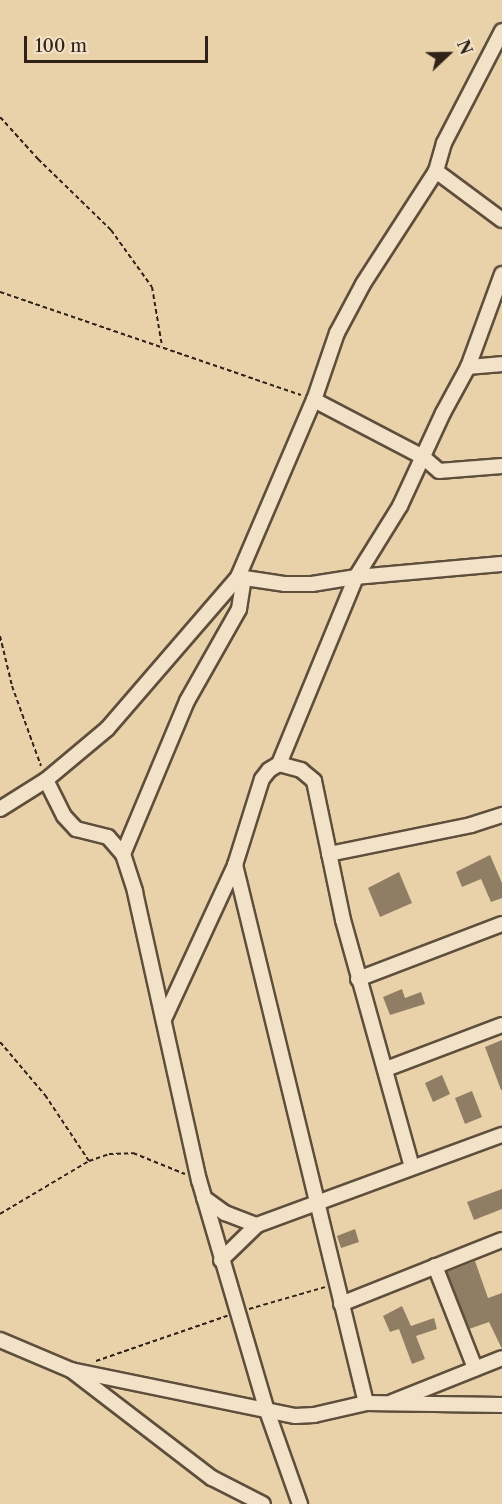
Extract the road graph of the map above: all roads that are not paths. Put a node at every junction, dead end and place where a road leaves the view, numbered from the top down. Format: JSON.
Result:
{"nodes":[{"id":1,"x":502,"y":31,"type":"edge"},
{"id":2,"x":436,"y":171,"type":"junction"},
{"id":3,"x":502,"y":220,"type":"edge"},
{"id":4,"x":502,"y":274,"type":"edge"},
{"id":5,"x":502,"y":364,"type":"edge"},
{"id":6,"x":468,"y":367,"type":"junction"},
{"id":7,"x":314,"y":400,"type":"junction"},
{"id":8,"x":423,"y":458,"type":"junction"},
{"id":9,"x":502,"y":466,"type":"edge"},
{"id":10,"x":502,"y":564,"type":"edge"},
{"id":11,"x":241,"y":577,"type":"junction"},
{"id":12,"x":356,"y":577,"type":"junction"},
{"id":13,"x":279,"y":764,"type":"junction"},
{"id":14,"x":46,"y":780,"type":"junction"},
{"id":15,"x":0,"y":809,"type":"edge"},
{"id":16,"x":502,"y":815,"type":"edge"},
{"id":17,"x":123,"y":854,"type":"junction"},
{"id":18,"x":329,"y":854,"type":"junction"},
{"id":19,"x":235,"y":865,"type":"junction"},
{"id":20,"x":502,"y":924,"type":"edge"},
{"id":21,"x":358,"y":979,"type":"junction"},
{"id":22,"x":164,"y":1019,"type":"junction"},
{"id":23,"x":502,"y":1024,"type":"edge"},
{"id":24,"x":386,"y":1069,"type":"junction"},
{"id":25,"x":502,"y":1135,"type":"edge"},
{"id":26,"x":412,"y":1167,"type":"junction"},
{"id":27,"x":204,"y":1198,"type":"junction"},
{"id":28,"x":316,"y":1202,"type":"junction"},
{"id":29,"x":257,"y":1225,"type":"junction"},
{"id":30,"x":502,"y":1240,"type":"edge"},
{"id":31,"x":221,"y":1260,"type":"junction"},
{"id":32,"x":435,"y":1266,"type":"junction"},
{"id":33,"x":341,"y":1304,"type":"junction"},
{"id":34,"x":0,"y":1340,"type":"edge"},
{"id":35,"x":502,"y":1358,"type":"edge"},
{"id":36,"x":475,"y":1368,"type":"junction"},
{"id":37,"x":71,"y":1370,"type":"junction"},
{"id":38,"x":366,"y":1404,"type":"junction"},
{"id":39,"x":386,"y":1404,"type":"junction"},
{"id":40,"x":502,"y":1405,"type":"edge"},
{"id":41,"x":267,"y":1411,"type":"junction"},
{"id":42,"x":263,"y":1504,"type":"edge"},
{"id":43,"x":300,"y":1504,"type":"edge"}],
"edges":[{"from":1,"to":2,"type":"street"},
{"from":2,"to":3,"type":"street"},
{"from":2,"to":7,"type":"street"},
{"from":4,"to":6,"type":"street"},
{"from":5,"to":6,"type":"street"},
{"from":6,"to":8,"type":"street"},
{"from":7,"to":8,"type":"street"},
{"from":7,"to":11,"type":"street"},
{"from":8,"to":9,"type":"street"},
{"from":8,"to":12,"type":"street"},
{"from":10,"to":12,"type":"street"},
{"from":11,"to":12,"type":"street"},
{"from":11,"to":14,"type":"street"},
{"from":11,"to":17,"type":"street"},
{"from":12,"to":13,"type":"street"},
{"from":13,"to":18,"type":"street"},
{"from":13,"to":19,"type":"street"},
{"from":14,"to":15,"type":"street"},
{"from":14,"to":17,"type":"street"},
{"from":16,"to":18,"type":"street"},
{"from":17,"to":22,"type":"street"},
{"from":18,"to":21,"type":"street"},
{"from":19,"to":22,"type":"street"},
{"from":19,"to":28,"type":"street"},
{"from":20,"to":21,"type":"street"},
{"from":21,"to":24,"type":"street"},
{"from":22,"to":27,"type":"street"},
{"from":23,"to":24,"type":"street"},
{"from":24,"to":26,"type":"street"},
{"from":25,"to":26,"type":"street"},
{"from":26,"to":28,"type":"street"},
{"from":27,"to":29,"type":"street"},
{"from":27,"to":31,"type":"street"},
{"from":28,"to":29,"type":"street"},
{"from":28,"to":33,"type":"street"},
{"from":29,"to":31,"type":"street"},
{"from":30,"to":32,"type":"street"},
{"from":31,"to":41,"type":"street"},
{"from":32,"to":33,"type":"street"},
{"from":32,"to":36,"type":"street"},
{"from":33,"to":38,"type":"street"},
{"from":34,"to":37,"type":"street"},
{"from":35,"to":36,"type":"street"},
{"from":36,"to":39,"type":"street"},
{"from":37,"to":41,"type":"street"},
{"from":37,"to":42,"type":"street"},
{"from":38,"to":39,"type":"street"},
{"from":38,"to":41,"type":"street"},
{"from":39,"to":40,"type":"street"},
{"from":41,"to":43,"type":"street"}]}
